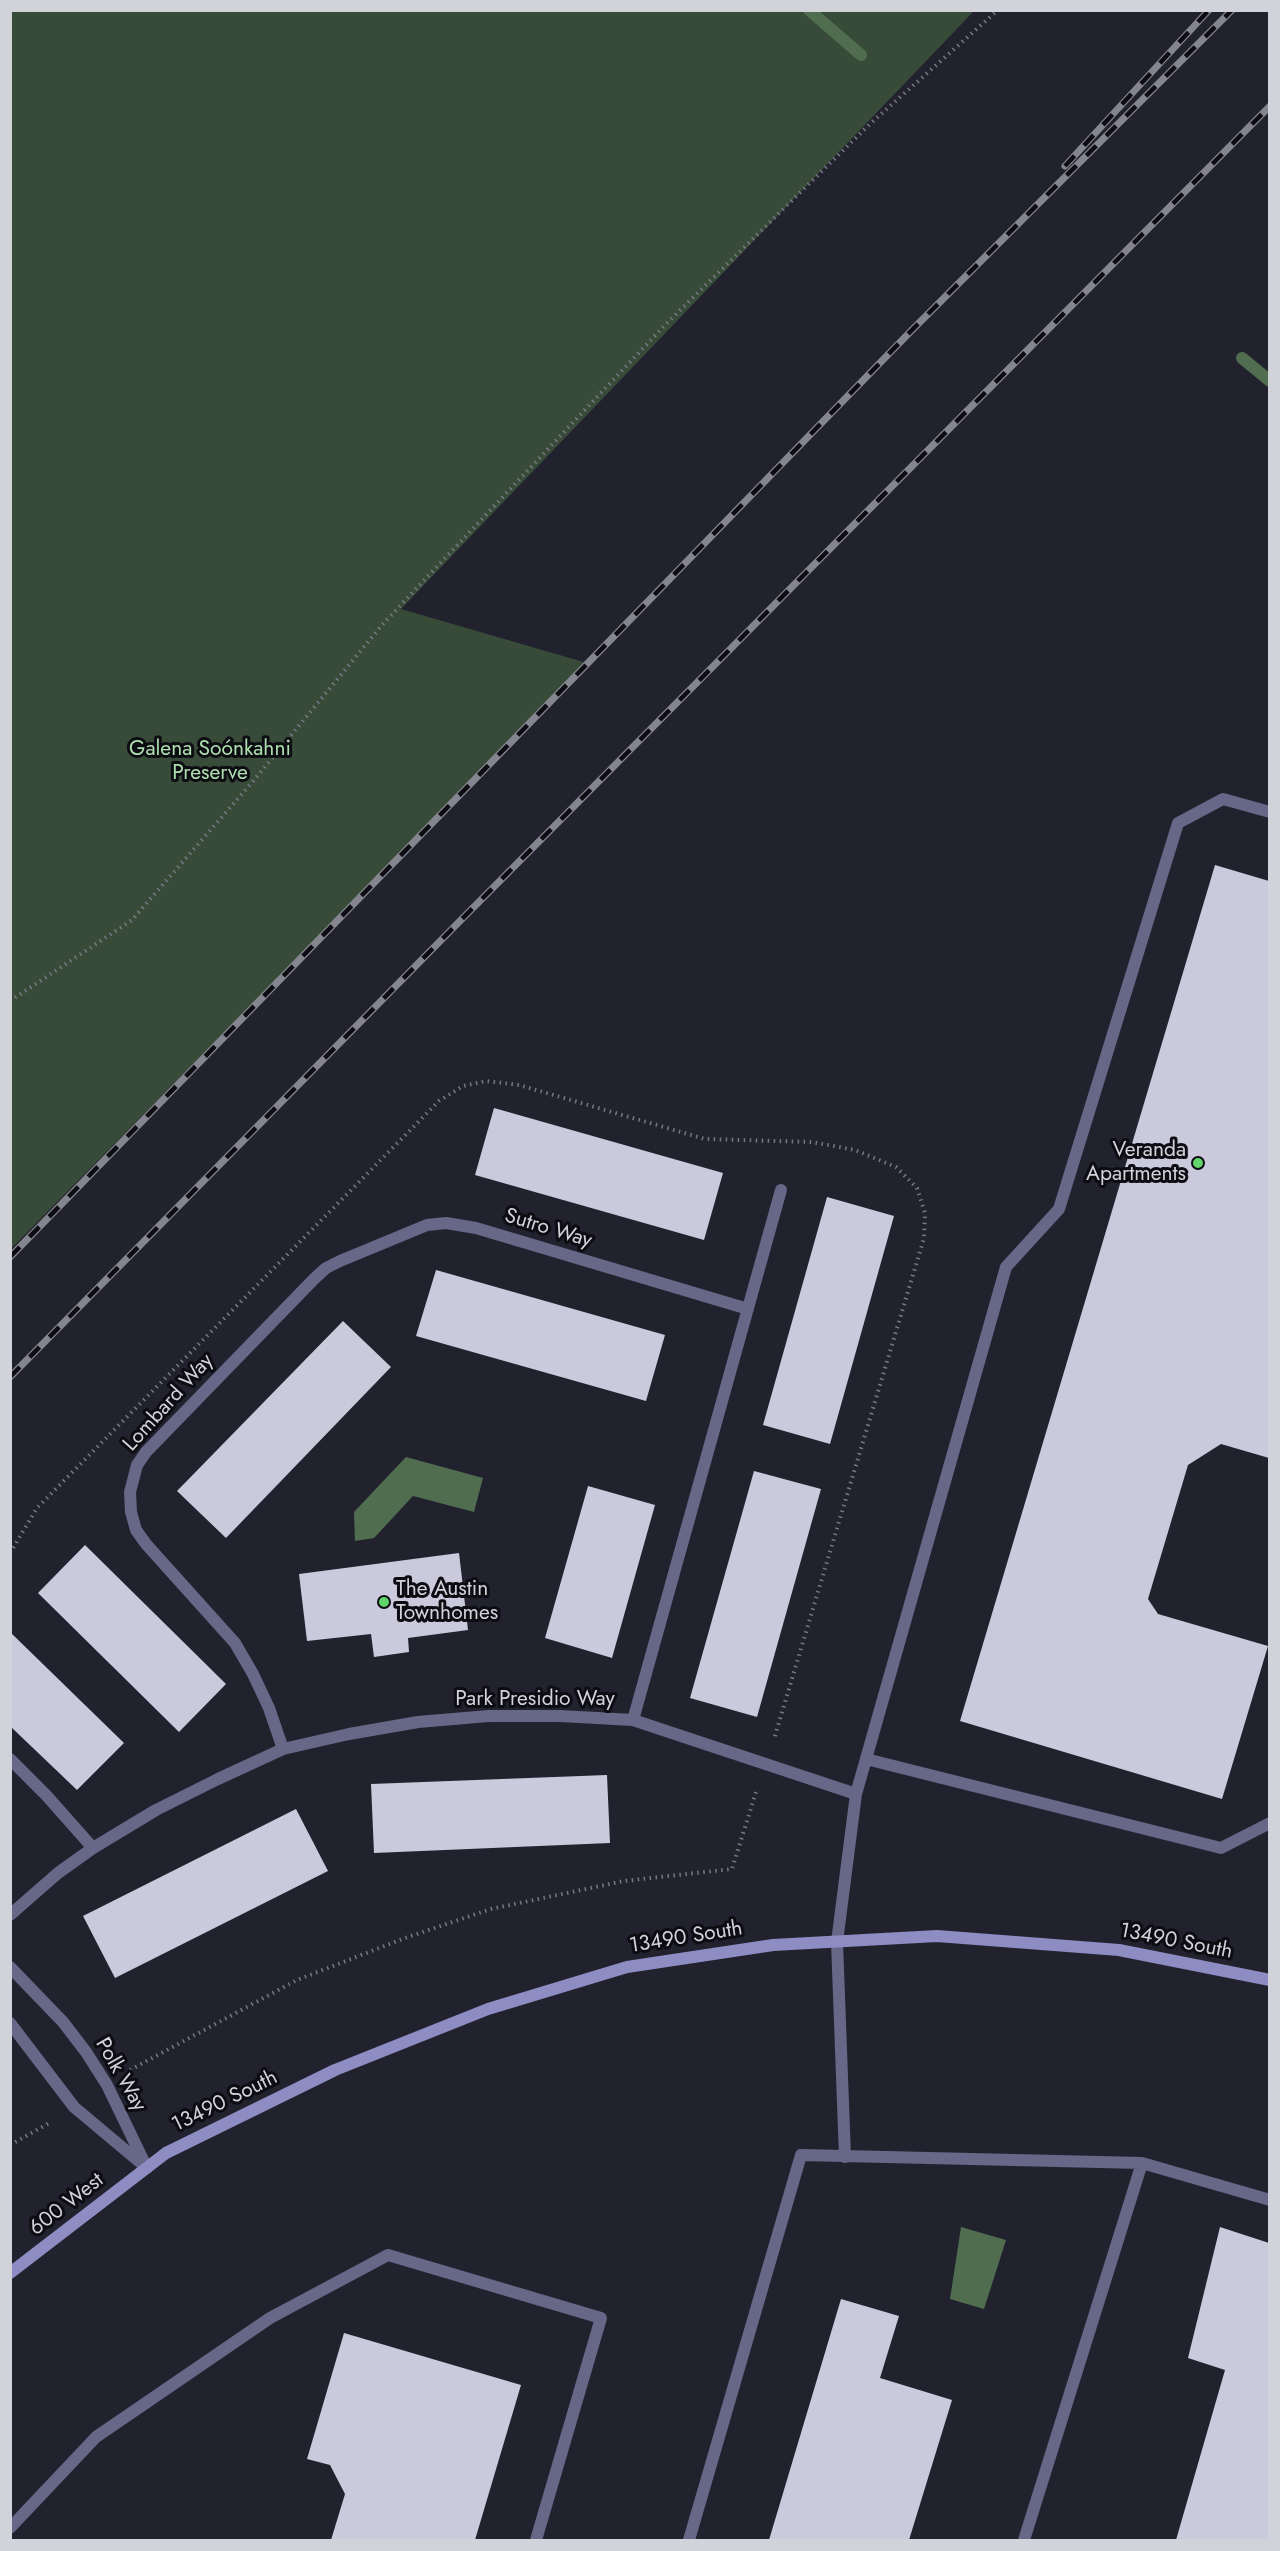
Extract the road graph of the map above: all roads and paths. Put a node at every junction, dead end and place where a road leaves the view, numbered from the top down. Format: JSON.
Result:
{"nodes":[{"id":1,"x":998,"y":10,"type":"edge"},
{"id":2,"x":1269,"y":812,"type":"edge"},
{"id":3,"x":10,"y":1001,"type":"edge"},
{"id":4,"x":781,"y":1190,"type":"dead end"},
{"id":5,"x":340,"y":1260,"type":"joint"},
{"id":6,"x":748,"y":1310,"type":"junction"},
{"id":7,"x":10,"y":1552,"type":"edge"},
{"id":8,"x":633,"y":1720,"type":"junction"},
{"id":9,"x":773,"y":1743,"type":"dead end"},
{"id":10,"x":284,"y":1749,"type":"junction"},
{"id":11,"x":10,"y":1759,"type":"edge"},
{"id":12,"x":866,"y":1759,"type":"junction"},
{"id":13,"x":756,"y":1792,"type":"dead end"},
{"id":14,"x":856,"y":1794,"type":"junction"},
{"id":15,"x":1269,"y":1823,"type":"edge"},
{"id":16,"x":93,"y":1848,"type":"junction"},
{"id":17,"x":10,"y":1915,"type":"edge"},
{"id":18,"x":837,"y":1942,"type":"junction"},
{"id":19,"x":10,"y":1967,"type":"edge"},
{"id":20,"x":1269,"y":1980,"type":"edge"},
{"id":21,"x":10,"y":2023,"type":"edge"},
{"id":22,"x":107,"y":2085,"type":"junction"},
{"id":23,"x":74,"y":2107,"type":"junction"},
{"id":24,"x":10,"y":2145,"type":"edge"},
{"id":25,"x":845,"y":2157,"type":"junction"},
{"id":26,"x":1142,"y":2163,"type":"junction"},
{"id":27,"x":147,"y":2168,"type":"junction"},
{"id":28,"x":1269,"y":2200,"type":"edge"},
{"id":29,"x":10,"y":2273,"type":"edge"},
{"id":30,"x":10,"y":2528,"type":"edge"},
{"id":31,"x":536,"y":2541,"type":"edge"},
{"id":32,"x":689,"y":2541,"type":"edge"},
{"id":33,"x":1024,"y":2541,"type":"edge"}],
"edges":[{"from":1,"to":3,"type":"path"},
{"from":2,"to":12,"type":"lane"},
{"from":4,"to":6,"type":"lane","name":"Park Presidio Way"},
{"from":5,"to":6,"type":"lane","name":"Sutro Way"},
{"from":5,"to":10,"type":"lane","name":"Lombard Way"},
{"from":6,"to":8,"type":"lane","name":"Park Presidio Way"},
{"from":7,"to":9,"type":"path"},
{"from":8,"to":10,"type":"lane","name":"Park Presidio Way"},
{"from":8,"to":14,"type":"lane"},
{"from":10,"to":16,"type":"lane","name":"Park Presidio Way"},
{"from":11,"to":16,"type":"lane"},
{"from":12,"to":14,"type":"lane"},
{"from":12,"to":15,"type":"lane"},
{"from":13,"to":22,"type":"path"},
{"from":14,"to":18,"type":"lane"},
{"from":16,"to":17,"type":"lane","name":"Park Presidio Way"},
{"from":18,"to":20,"type":"main road","name":"13490 South"},
{"from":18,"to":25,"type":"lane"},
{"from":18,"to":27,"type":"main road","name":"13490 South"},
{"from":19,"to":22,"type":"lane","name":"Polk Way"},
{"from":21,"to":23,"type":"lane","name":"Polk Way"},
{"from":22,"to":27,"type":"lane","name":"Polk Way"},
{"from":23,"to":24,"type":"path"},
{"from":23,"to":27,"type":"lane","name":"Polk Way"},
{"from":25,"to":26,"type":"lane"},
{"from":25,"to":32,"type":"lane"},
{"from":26,"to":28,"type":"lane"},
{"from":26,"to":33,"type":"lane"},
{"from":27,"to":29,"type":"main road","name":"600 West"},
{"from":30,"to":31,"type":"lane"}]}
